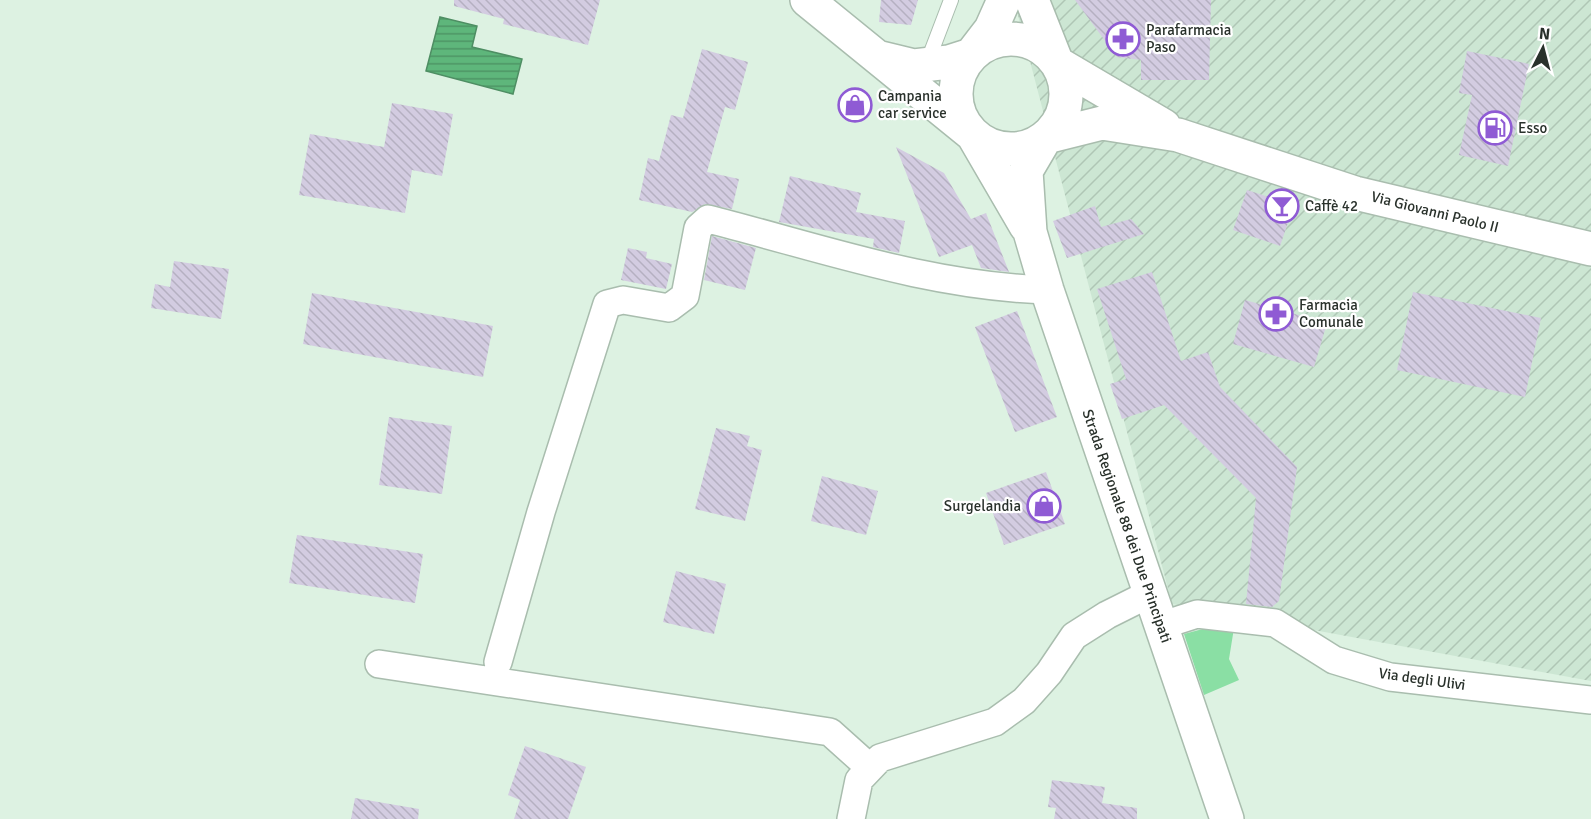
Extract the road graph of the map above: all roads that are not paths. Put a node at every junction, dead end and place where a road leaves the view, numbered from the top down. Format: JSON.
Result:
{"nodes":[{"id":1,"x":807,"y":0,"type":"edge"},
{"id":2,"x":951,"y":0,"type":"edge"},
{"id":3,"x":1004,"y":0,"type":"edge"},
{"id":4,"x":1032,"y":0,"type":"edge"},
{"id":5,"x":971,"y":56,"type":"junction"},
{"id":6,"x":876,"y":57,"type":"junction"},
{"id":7,"x":1057,"y":63,"type":"junction"},
{"id":8,"x":926,"y":65,"type":"junction"},
{"id":9,"x":973,"y":135,"type":"junction"},
{"id":10,"x":1178,"y":135,"type":"junction"},
{"id":11,"x":1046,"y":137,"type":"junction"},
{"id":12,"x":1030,"y":232,"type":"junction"},
{"id":13,"x":1591,"y":249,"type":"edge"},
{"id":14,"x":1047,"y":290,"type":"junction"},
{"id":15,"x":1149,"y":594,"type":"junction"},
{"id":16,"x":1160,"y":626,"type":"junction"},
{"id":17,"x":498,"y":662,"type":"dead end"},
{"id":18,"x":379,"y":664,"type":"dead end"},
{"id":19,"x":1591,"y":700,"type":"edge"},
{"id":20,"x":869,"y":767,"type":"junction"},
{"id":21,"x":850,"y":819,"type":"edge"},
{"id":22,"x":1227,"y":819,"type":"edge"}],
"edges":[{"from":1,"to":6,"type":"main road"},
{"from":2,"to":8,"type":"lane"},
{"from":3,"to":5,"type":"main road","name":"Strada Regionale 88 dei Due Principati"},
{"from":4,"to":7,"type":"main road","name":"Strada Regionale 88 dei Due Principati"},
{"from":5,"to":7,"type":"main road"},
{"from":5,"to":8,"type":"main road"},
{"from":5,"to":9,"type":"main road","name":"Strada Regionale 88 dei Due Principati"},
{"from":6,"to":8,"type":"main road"},
{"from":6,"to":9,"type":"main road"},
{"from":7,"to":10,"type":"main road"},
{"from":7,"to":11,"type":"main road","name":"Strada Regionale 88 dei Due Principati"},
{"from":9,"to":11,"type":"main road"},
{"from":9,"to":12,"type":"main road","name":"Strada Regionale 88 dei Due Principati"},
{"from":10,"to":11,"type":"main road"},
{"from":10,"to":13,"type":"main road","name":"Via Giovanni Paolo II"},
{"from":11,"to":12,"type":"main road","name":"Strada Regionale 88 dei Due Principati"},
{"from":12,"to":14,"type":"main road","name":"Strada Regionale 88 dei Due Principati"},
{"from":14,"to":15,"type":"main road","name":"Strada Regionale 88 dei Due Principati"},
{"from":14,"to":17,"type":"street"},
{"from":15,"to":16,"type":"main road","name":"Strada Regionale 88 dei Due Principati"},
{"from":15,"to":20,"type":"street"},
{"from":16,"to":19,"type":"street","name":"Via degli Ulivi"},
{"from":16,"to":22,"type":"main road","name":"Strada Regionale 88 dei Due Principati"},
{"from":18,"to":20,"type":"street"},
{"from":20,"to":21,"type":"street"}]}
